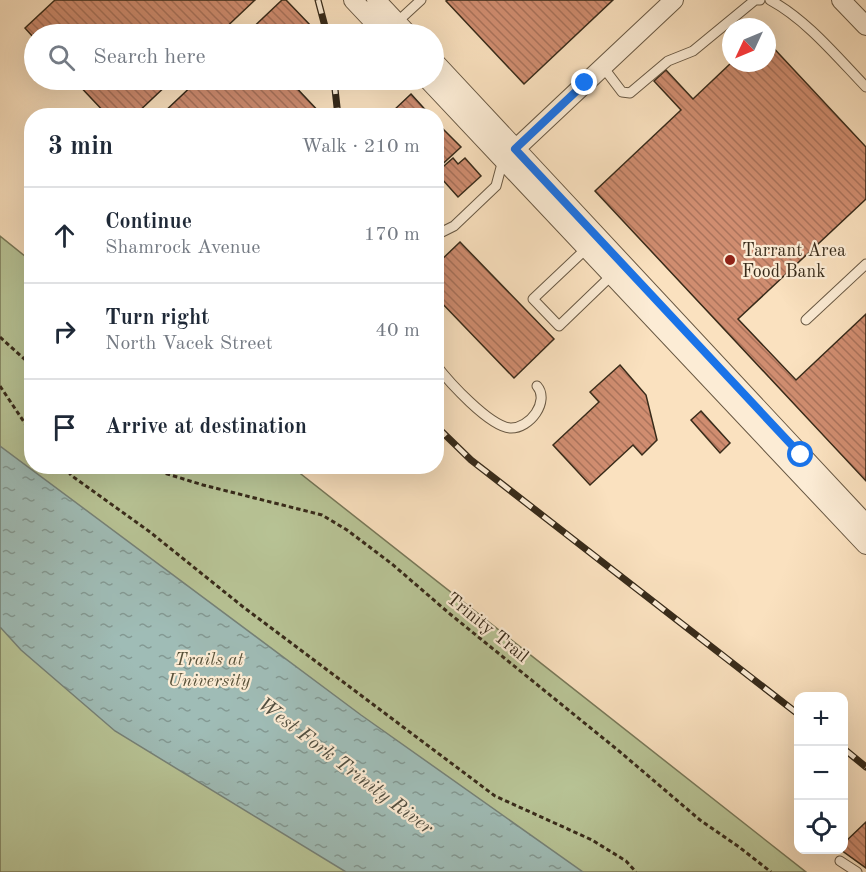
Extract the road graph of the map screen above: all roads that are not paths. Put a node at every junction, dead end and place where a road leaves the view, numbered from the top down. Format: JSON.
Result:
{"nodes":[{"id":1,"x":353,"y":0,"type":"edge"},
{"id":2,"x":376,"y":0,"type":"edge"},
{"id":3,"x":421,"y":0,"type":"edge"},
{"id":4,"x":674,"y":0,"type":"edge"},
{"id":5,"x":760,"y":0,"type":"edge"},
{"id":6,"x":770,"y":0,"type":"edge"},
{"id":7,"x":841,"y":0,"type":"edge"},
{"id":8,"x":385,"y":24,"type":"edge"},
{"id":9,"x":390,"y":24,"type":"edge"},
{"id":10,"x":400,"y":24,"type":"edge"},
{"id":11,"x":866,"y":27,"type":"edge"},
{"id":12,"x":603,"y":67,"type":"junction"},
{"id":13,"x":444,"y":73,"type":"edge"},
{"id":14,"x":866,"y":87,"type":"edge"},
{"id":15,"x":439,"y":90,"type":"edge"},
{"id":16,"x":509,"y":154,"type":"junction"},
{"id":17,"x":444,"y":231,"type":"edge"},
{"id":18,"x":592,"y":243,"type":"junction"},
{"id":19,"x":866,"y":264,"type":"edge"},
{"id":20,"x":618,"y":270,"type":"junction"},
{"id":21,"x":806,"y":320,"type":"dead end"},
{"id":22,"x":444,"y":375,"type":"edge"},
{"id":23,"x":537,"y":386,"type":"dead end"},
{"id":24,"x":866,"y":524,"type":"edge"},
{"id":25,"x":866,"y":545,"type":"edge"},
{"id":26,"x":840,"y":861,"type":"dead end"},
{"id":27,"x":857,"y":872,"type":"edge"}],
"edges":[{"from":1,"to":8,"type":"street"},
{"from":2,"to":9,"type":"street"},
{"from":3,"to":10,"type":"lane"},
{"from":4,"to":12,"type":"street"},
{"from":5,"to":12,"type":"lane"},
{"from":6,"to":14,"type":"lane"},
{"from":7,"to":11,"type":"street"},
{"from":12,"to":16,"type":"street"},
{"from":13,"to":16,"type":"street"},
{"from":15,"to":16,"type":"street"},
{"from":16,"to":17,"type":"lane"},
{"from":16,"to":18,"type":"street"},
{"from":18,"to":20,"type":"street"},
{"from":18,"to":20,"type":"lane"},
{"from":19,"to":21,"type":"lane"},
{"from":20,"to":24,"type":"street"},
{"from":20,"to":25,"type":"street"},
{"from":22,"to":23,"type":"lane"},
{"from":26,"to":27,"type":"lane"}]}
